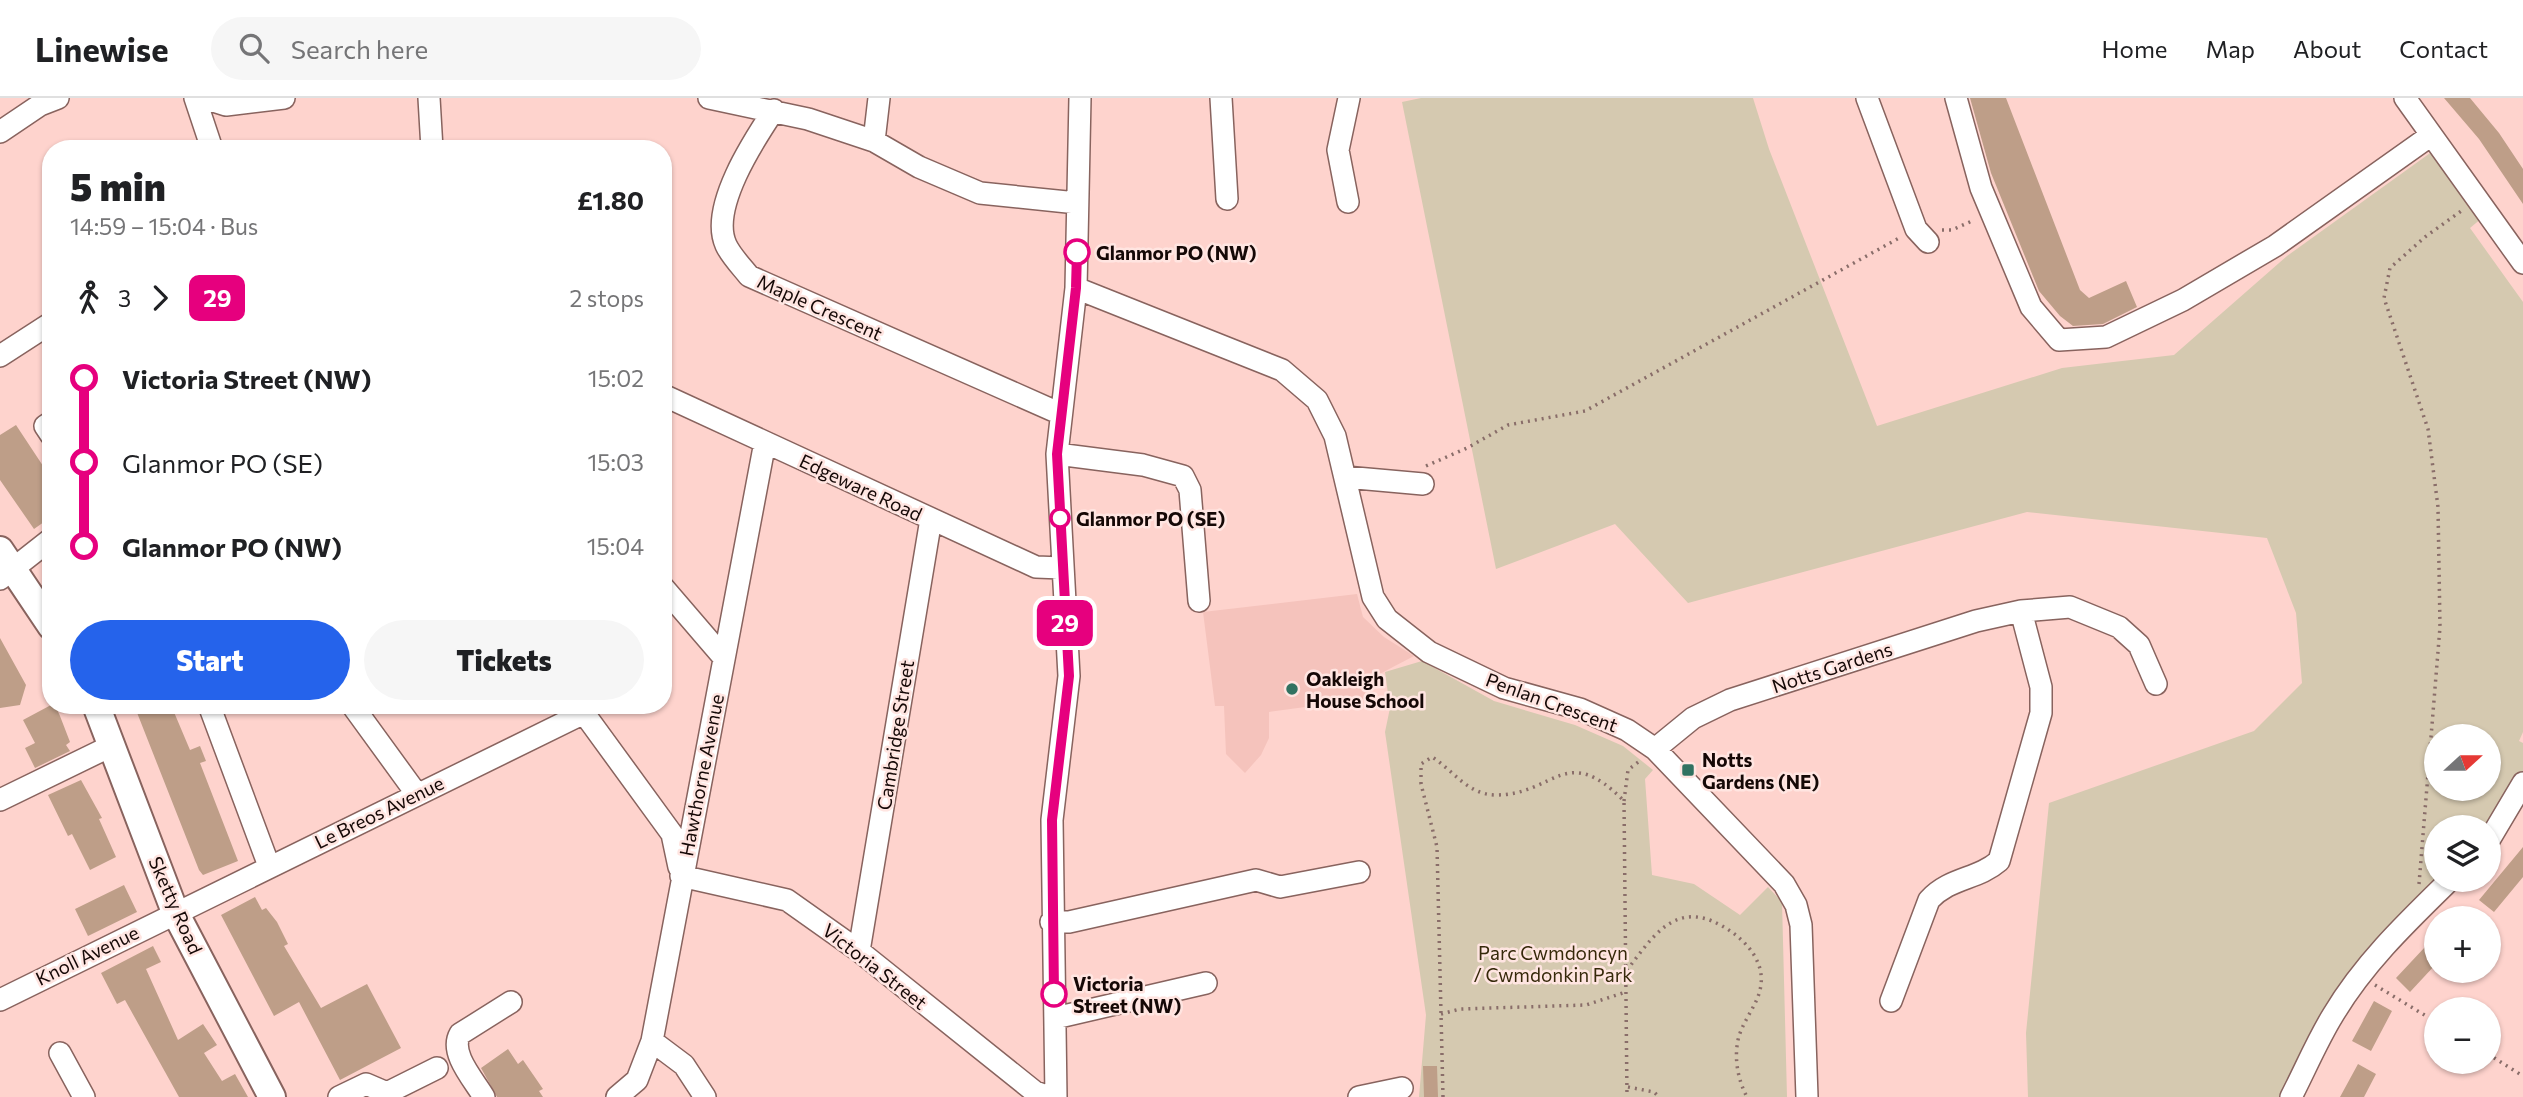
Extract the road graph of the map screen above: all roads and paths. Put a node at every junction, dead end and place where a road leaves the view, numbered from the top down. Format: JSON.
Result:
{"nodes":[{"id":1,"x":58,"y":98,"type":"edge"},
{"id":2,"x":195,"y":98,"type":"edge"},
{"id":3,"x":204,"y":98,"type":"edge"},
{"id":4,"x":284,"y":98,"type":"edge"},
{"id":5,"x":429,"y":98,"type":"edge"},
{"id":6,"x":709,"y":98,"type":"edge"},
{"id":7,"x":880,"y":98,"type":"edge"},
{"id":8,"x":1080,"y":98,"type":"edge"},
{"id":9,"x":1221,"y":98,"type":"edge"},
{"id":10,"x":1349,"y":98,"type":"edge"},
{"id":11,"x":1867,"y":98,"type":"edge"},
{"id":12,"x":1956,"y":98,"type":"edge"},
{"id":13,"x":2404,"y":98,"type":"edge"},
{"id":14,"x":774,"y":110,"type":"junction"},
{"id":15,"x":0,"y":132,"type":"edge"},
{"id":16,"x":2430,"y":136,"type":"junction"},
{"id":17,"x":209,"y":140,"type":"edge"},
{"id":18,"x":431,"y":140,"type":"edge"},
{"id":19,"x":874,"y":141,"type":"junction"},
{"id":20,"x":1227,"y":199,"type":"dead end"},
{"id":21,"x":2478,"y":199,"type":"junction"},
{"id":22,"x":1348,"y":202,"type":"dead end"},
{"id":23,"x":1077,"y":203,"type":"junction"},
{"id":24,"x":1992,"y":212,"type":"junction"},
{"id":25,"x":1922,"y":236,"type":"junction"},
{"id":26,"x":2523,"y":262,"type":"edge"},
{"id":27,"x":1076,"y":288,"type":"junction"},
{"id":28,"x":42,"y":329,"type":"edge"},
{"id":29,"x":0,"y":356,"type":"edge"},
{"id":30,"x":672,"y":399,"type":"edge"},
{"id":31,"x":1061,"y":414,"type":"junction"},
{"id":32,"x":765,"y":442,"type":"junction"},
{"id":33,"x":1057,"y":454,"type":"junction"},
{"id":34,"x":1345,"y":477,"type":"junction"},
{"id":35,"x":1391,"y":480,"type":"junction"},
{"id":36,"x":1423,"y":484,"type":"dead end"},
{"id":37,"x":931,"y":519,"type":"junction"},
{"id":38,"x":42,"y":544,"type":"edge"},
{"id":39,"x":4,"y":566,"type":"edge"},
{"id":40,"x":1062,"y":568,"type":"junction"},
{"id":41,"x":672,"y":597,"type":"edge"},
{"id":42,"x":1199,"y":601,"type":"dead end"},
{"id":43,"x":2021,"y":611,"type":"junction"},
{"id":44,"x":42,"y":615,"type":"edge"},
{"id":45,"x":724,"y":658,"type":"junction"},
{"id":46,"x":2156,"y":684,"type":"dead end"},
{"id":47,"x":100,"y":714,"type":"edge"},
{"id":48,"x":212,"y":714,"type":"edge"},
{"id":49,"x":359,"y":714,"type":"edge"},
{"id":50,"x":571,"y":714,"type":"edge"},
{"id":51,"x":585,"y":714,"type":"edge"},
{"id":52,"x":113,"y":745,"type":"junction"},
{"id":53,"x":1655,"y":749,"type":"junction"},
{"id":54,"x":2523,"y":783,"type":"edge"},
{"id":55,"x":416,"y":793,"type":"junction"},
{"id":56,"x":0,"y":800,"type":"edge"},
{"id":57,"x":1624,"y":801,"type":"junction"},
{"id":58,"x":2501,"y":820,"type":"edge"},
{"id":59,"x":269,"y":866,"type":"junction"},
{"id":60,"x":1359,"y":873,"type":"dead end"},
{"id":61,"x":681,"y":876,"type":"junction"},
{"id":62,"x":2438,"y":892,"type":"edge"},
{"id":63,"x":2418,"y":911,"type":"junction"},
{"id":64,"x":175,"y":912,"type":"junction"},
{"id":65,"x":1051,"y":922,"type":"junction"},
{"id":66,"x":859,"y":951,"type":"junction"},
{"id":67,"x":1625,"y":971,"type":"junction"},
{"id":68,"x":2371,"y":982,"type":"dead end"},
{"id":69,"x":1206,"y":983,"type":"dead end"},
{"id":70,"x":1626,"y":992,"type":"junction"},
{"id":71,"x":0,"y":1000,"type":"edge"},
{"id":72,"x":1891,"y":1001,"type":"dead end"},
{"id":73,"x":511,"y":1002,"type":"dead end"},
{"id":74,"x":1441,"y":1014,"type":"junction"},
{"id":75,"x":2424,"y":1015,"type":"edge"},
{"id":76,"x":1055,"y":1018,"type":"junction"},
{"id":77,"x":652,"y":1041,"type":"junction"},
{"id":78,"x":60,"y":1053,"type":"dead end"},
{"id":79,"x":2501,"y":1062,"type":"edge"},
{"id":80,"x":437,"y":1068,"type":"dead end"},
{"id":81,"x":2523,"y":1076,"type":"edge"},
{"id":82,"x":1628,"y":1087,"type":"junction"},
{"id":83,"x":1402,"y":1088,"type":"dead end"},
{"id":84,"x":84,"y":1097,"type":"edge"},
{"id":85,"x":272,"y":1097,"type":"edge"},
{"id":86,"x":339,"y":1097,"type":"edge"},
{"id":87,"x":484,"y":1097,"type":"edge"},
{"id":88,"x":617,"y":1097,"type":"edge"},
{"id":89,"x":705,"y":1097,"type":"edge"},
{"id":90,"x":1049,"y":1097,"type":"edge"},
{"id":91,"x":1056,"y":1097,"type":"edge"},
{"id":92,"x":1359,"y":1097,"type":"edge"},
{"id":93,"x":1443,"y":1097,"type":"edge"},
{"id":94,"x":1627,"y":1097,"type":"edge"},
{"id":95,"x":1659,"y":1097,"type":"edge"},
{"id":96,"x":1747,"y":1097,"type":"edge"},
{"id":97,"x":1807,"y":1097,"type":"edge"},
{"id":98,"x":2291,"y":1097,"type":"edge"}],
"edges":[{"from":1,"to":15,"type":"street"},
{"from":2,"to":17,"type":"street"},
{"from":3,"to":4,"type":"street"},
{"from":5,"to":18,"type":"street"},
{"from":6,"to":14,"type":"street"},
{"from":7,"to":19,"type":"street"},
{"from":8,"to":23,"type":"street"},
{"from":9,"to":20,"type":"street"},
{"from":10,"to":22,"type":"street"},
{"from":11,"to":25,"type":"street"},
{"from":12,"to":24,"type":"street"},
{"from":13,"to":16,"type":"street"},
{"from":14,"to":19,"type":"street"},
{"from":14,"to":31,"type":"street","name":"Maple Crescent"},
{"from":16,"to":21,"type":"street"},
{"from":16,"to":24,"type":"street"},
{"from":19,"to":23,"type":"street"},
{"from":21,"to":26,"type":"street"},
{"from":21,"to":63,"type":"path"},
{"from":23,"to":27,"type":"street"},
{"from":24,"to":25,"type":"path"},
{"from":25,"to":35,"type":"path"},
{"from":27,"to":31,"type":"street"},
{"from":27,"to":34,"type":"street","name":"Penlan Crescent"},
{"from":28,"to":29,"type":"street"},
{"from":30,"to":32,"type":"street","name":"Edgeware Road"},
{"from":31,"to":33,"type":"street"},
{"from":32,"to":37,"type":"street","name":"Edgeware Road"},
{"from":32,"to":45,"type":"street","name":"Hawthorne Avenue"},
{"from":33,"to":40,"type":"street"},
{"from":33,"to":42,"type":"street"},
{"from":34,"to":35,"type":"street"},
{"from":34,"to":53,"type":"street","name":"Penlan Crescent"},
{"from":35,"to":36,"type":"street"},
{"from":37,"to":40,"type":"street","name":"Edgeware Road"},
{"from":37,"to":66,"type":"street","name":"Cambridge Street"},
{"from":38,"to":39,"type":"street"},
{"from":39,"to":44,"type":"main road"},
{"from":40,"to":65,"type":"street"},
{"from":41,"to":45,"type":"street"},
{"from":43,"to":46,"type":"street","name":"Notts Gardens"},
{"from":43,"to":53,"type":"street","name":"Notts Gardens"},
{"from":43,"to":72,"type":"street"},
{"from":45,"to":61,"type":"street","name":"Hawthorne Avenue"},
{"from":47,"to":52,"type":"main road","name":"Sketty Road"},
{"from":48,"to":59,"type":"street"},
{"from":49,"to":55,"type":"street"},
{"from":50,"to":55,"type":"street","name":"Le Breos Avenue"},
{"from":51,"to":61,"type":"street"},
{"from":52,"to":56,"type":"street"},
{"from":52,"to":64,"type":"main road","name":"Sketty Road"},
{"from":53,"to":57,"type":"path"},
{"from":53,"to":97,"type":"street","name":"Penlan Crescent"},
{"from":54,"to":58,"type":"street"},
{"from":55,"to":59,"type":"street","name":"Le Breos Avenue"},
{"from":57,"to":67,"type":"path"},
{"from":57,"to":74,"type":"path"},
{"from":59,"to":64,"type":"street","name":"Le Breos Avenue"},
{"from":60,"to":65,"type":"street"},
{"from":61,"to":66,"type":"street","name":"Victoria Street"},
{"from":61,"to":77,"type":"street","name":"Hawthorne Avenue"},
{"from":62,"to":63,"type":"street"},
{"from":63,"to":98,"type":"street"},
{"from":64,"to":71,"type":"street","name":"Knoll Avenue"},
{"from":64,"to":85,"type":"main road","name":"Sketty Road"},
{"from":65,"to":76,"type":"street"},
{"from":66,"to":90,"type":"street","name":"Victoria Street"},
{"from":67,"to":70,"type":"path"},
{"from":67,"to":96,"type":"path"},
{"from":68,"to":75,"type":"path"},
{"from":69,"to":76,"type":"street"},
{"from":70,"to":74,"type":"path"},
{"from":70,"to":82,"type":"path"},
{"from":73,"to":87,"type":"street"},
{"from":74,"to":93,"type":"path"},
{"from":76,"to":91,"type":"street"},
{"from":77,"to":88,"type":"street","name":"Hawthorne Avenue"},
{"from":77,"to":89,"type":"street"},
{"from":78,"to":84,"type":"street"},
{"from":79,"to":81,"type":"path"},
{"from":80,"to":86,"type":"street"},
{"from":82,"to":94,"type":"path"},
{"from":82,"to":95,"type":"path"},
{"from":83,"to":92,"type":"street"}]}
